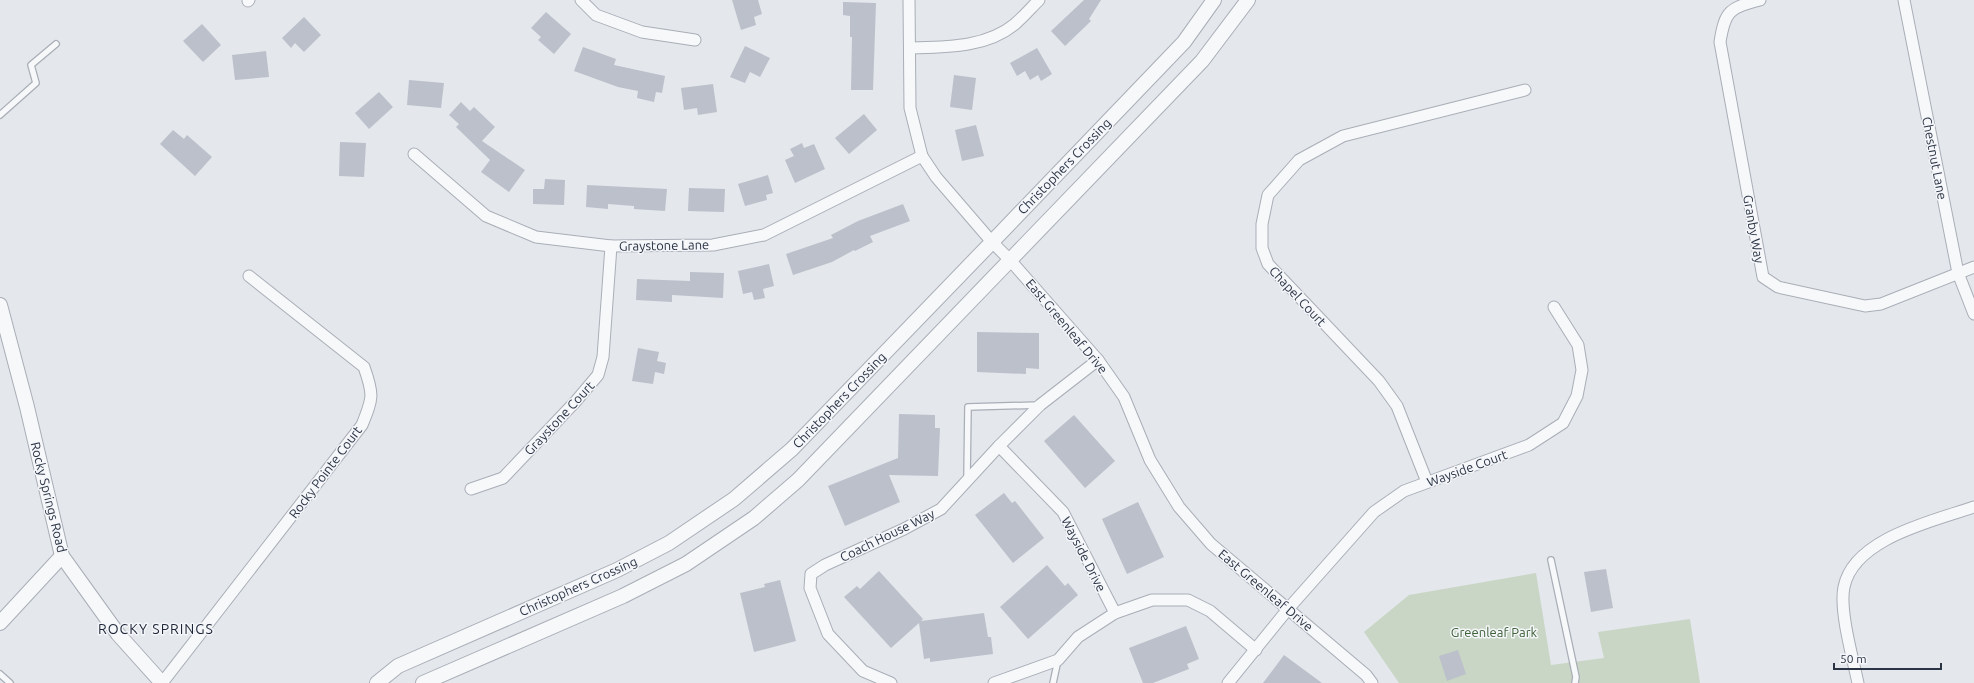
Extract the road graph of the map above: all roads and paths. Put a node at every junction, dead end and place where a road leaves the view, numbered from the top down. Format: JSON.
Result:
{"nodes":[{"id":1,"x":581,"y":0,"type":"edge"},
{"id":2,"x":909,"y":0,"type":"edge"},
{"id":3,"x":1039,"y":0,"type":"edge"},
{"id":4,"x":1214,"y":0,"type":"edge"},
{"id":5,"x":1248,"y":0,"type":"edge"},
{"id":6,"x":1760,"y":0,"type":"edge"},
{"id":7,"x":1904,"y":0,"type":"edge"},
{"id":8,"x":695,"y":40,"type":"dead end"},
{"id":9,"x":56,"y":44,"type":"dead end"},
{"id":10,"x":910,"y":48,"type":"junction"},
{"id":11,"x":1525,"y":90,"type":"dead end"},
{"id":12,"x":0,"y":115,"type":"edge"},
{"id":13,"x":414,"y":154,"type":"dead end"},
{"id":14,"x":922,"y":156,"type":"junction"},
{"id":15,"x":992,"y":242,"type":"junction"},
{"id":16,"x":611,"y":246,"type":"junction"},
{"id":17,"x":1010,"y":260,"type":"junction"},
{"id":18,"x":1974,"y":267,"type":"edge"},
{"id":19,"x":1958,"y":273,"type":"junction"},
{"id":20,"x":249,"y":276,"type":"dead end"},
{"id":21,"x":0,"y":305,"type":"edge"},
{"id":22,"x":1554,"y":307,"type":"dead end"},
{"id":23,"x":1974,"y":314,"type":"edge"},
{"id":24,"x":1098,"y":360,"type":"junction"},
{"id":25,"x":1040,"y":405,"type":"junction"},
{"id":26,"x":999,"y":446,"type":"junction"},
{"id":27,"x":967,"y":479,"type":"junction"},
{"id":28,"x":1427,"y":482,"type":"junction"},
{"id":29,"x":471,"y":489,"type":"dead end"},
{"id":30,"x":1974,"y":507,"type":"edge"},
{"id":31,"x":62,"y":556,"type":"junction"},
{"id":32,"x":1551,"y":560,"type":"dead end"},
{"id":33,"x":1288,"y":609,"type":"junction"},
{"id":34,"x":1114,"y":613,"type":"junction"},
{"id":35,"x":0,"y":623,"type":"edge"},
{"id":36,"x":1256,"y":650,"type":"junction"},
{"id":37,"x":1058,"y":660,"type":"junction"},
{"id":38,"x":0,"y":674,"type":"edge"},
{"id":39,"x":10,"y":683,"type":"edge"},
{"id":40,"x":162,"y":683,"type":"edge"},
{"id":41,"x":376,"y":683,"type":"edge"},
{"id":42,"x":424,"y":683,"type":"edge"},
{"id":43,"x":891,"y":683,"type":"edge"},
{"id":44,"x":994,"y":683,"type":"edge"},
{"id":45,"x":1053,"y":683,"type":"edge"},
{"id":46,"x":1228,"y":683,"type":"edge"},
{"id":47,"x":1372,"y":683,"type":"edge"},
{"id":48,"x":1575,"y":683,"type":"edge"},
{"id":49,"x":1858,"y":683,"type":"edge"}],
"edges":[{"from":1,"to":8,"type":"street"},
{"from":2,"to":10,"type":"street","name":"East Greenleaf Drive"},
{"from":3,"to":10,"type":"street"},
{"from":4,"to":15,"type":"street","name":"Christophers Crossing"},
{"from":5,"to":17,"type":"street","name":"Christophers Crossing"},
{"from":6,"to":19,"type":"street","name":"Granby Way"},
{"from":7,"to":19,"type":"street","name":"Chestnut Lane"},
{"from":9,"to":12,"type":"lane"},
{"from":10,"to":14,"type":"street","name":"East Greenleaf Drive"},
{"from":11,"to":28,"type":"street","name":"Chapel Court"},
{"from":13,"to":16,"type":"street","name":"Graystone Lane"},
{"from":14,"to":15,"type":"street","name":"East Greenleaf Drive"},
{"from":14,"to":16,"type":"street","name":"Graystone Lane"},
{"from":15,"to":17,"type":"street","name":"East Greenleaf Drive"},
{"from":15,"to":41,"type":"street","name":"Christophers Crossing"},
{"from":16,"to":29,"type":"street","name":"Graystone Court"},
{"from":17,"to":24,"type":"street","name":"East Greenleaf Drive"},
{"from":17,"to":42,"type":"street","name":"Christophers Crossing"},
{"from":18,"to":19,"type":"street","name":"Granby Way"},
{"from":19,"to":23,"type":"street","name":"Chestnut Lane"},
{"from":20,"to":40,"type":"street","name":"Rocky Pointe Court"},
{"from":21,"to":31,"type":"street","name":"Rocky Springs Road"},
{"from":22,"to":28,"type":"street","name":"Wayside Court"},
{"from":24,"to":25,"type":"street","name":"Coach House Way"},
{"from":24,"to":33,"type":"street","name":"East Greenleaf Drive"},
{"from":25,"to":26,"type":"street","name":"Coach House Way"},
{"from":25,"to":27,"type":"lane"},
{"from":26,"to":27,"type":"street","name":"Coach House Way"},
{"from":26,"to":34,"type":"street","name":"Wayside Drive"},
{"from":27,"to":43,"type":"street","name":"Coach House Way"},
{"from":28,"to":33,"type":"street","name":"Wayside Court"},
{"from":30,"to":49,"type":"street"},
{"from":31,"to":35,"type":"street"},
{"from":31,"to":40,"type":"street","name":"Rocky Springs Road"},
{"from":32,"to":48,"type":"lane"},
{"from":33,"to":36,"type":"street","name":"Wayside Court"},
{"from":33,"to":47,"type":"street","name":"East Greenleaf Drive"},
{"from":34,"to":36,"type":"street"},
{"from":34,"to":37,"type":"street"},
{"from":36,"to":46,"type":"street","name":"Wayside Court"},
{"from":37,"to":44,"type":"street"},
{"from":37,"to":45,"type":"lane"},
{"from":38,"to":39,"type":"lane"}]}
